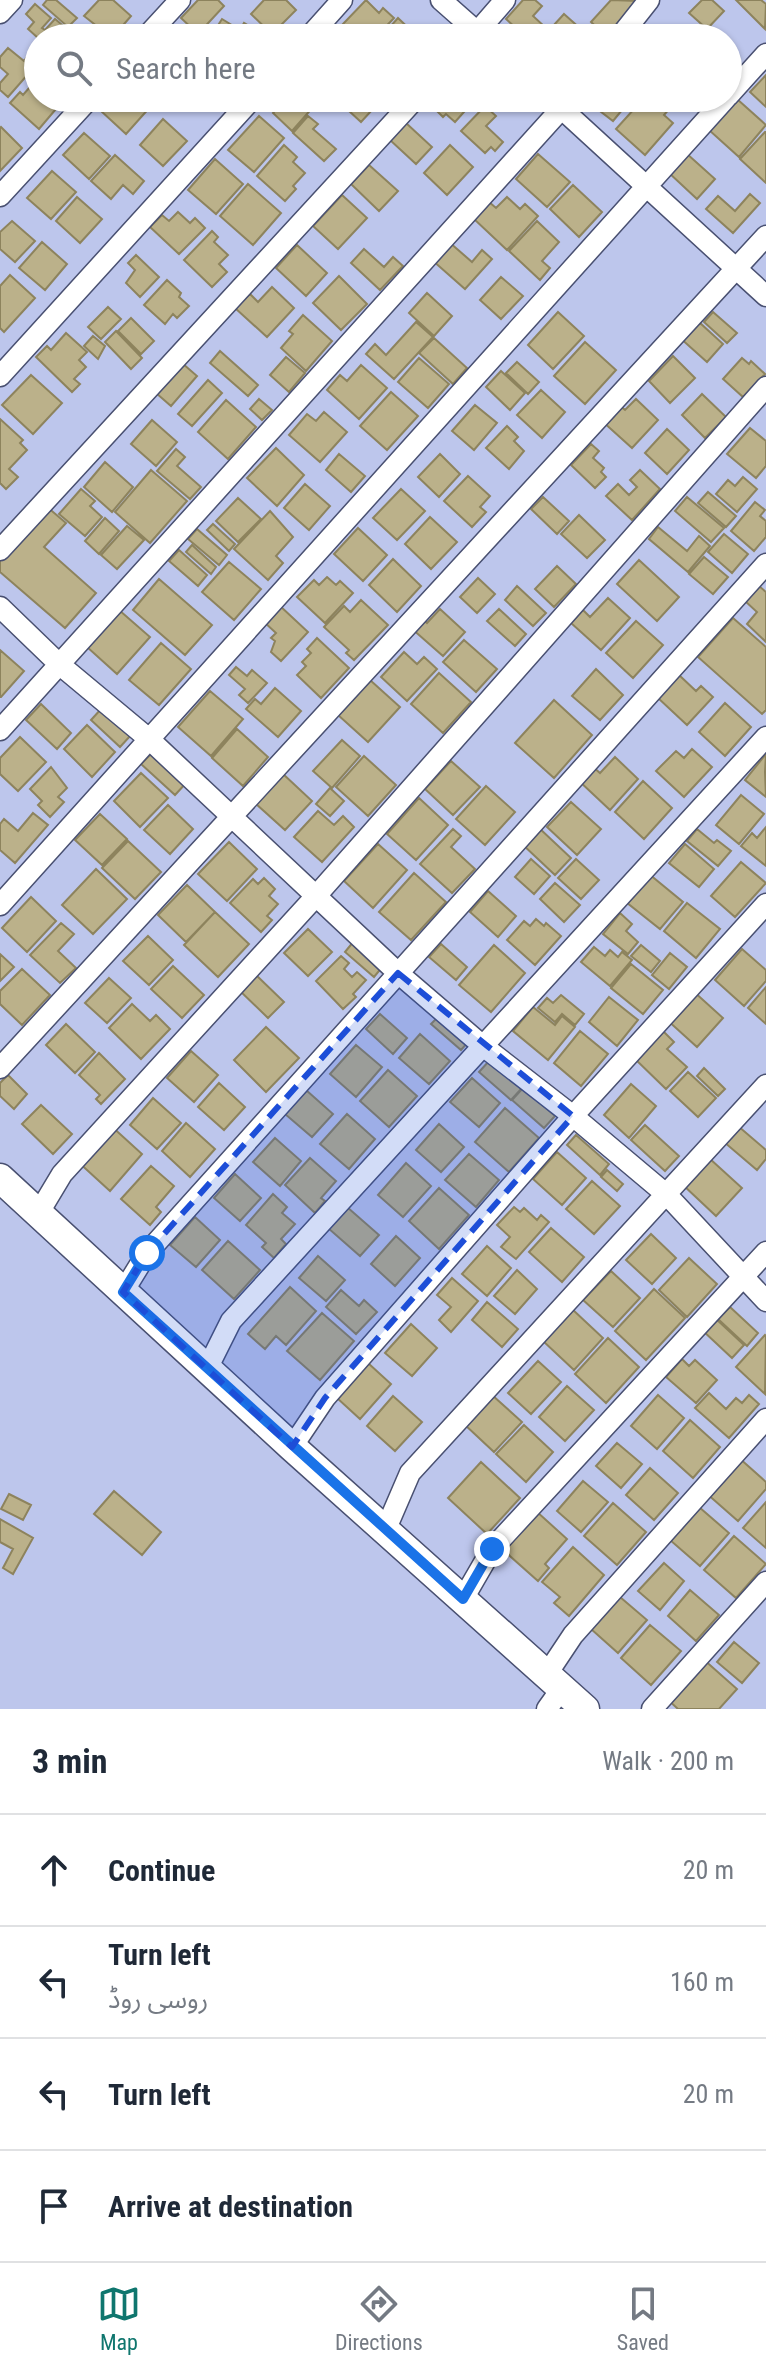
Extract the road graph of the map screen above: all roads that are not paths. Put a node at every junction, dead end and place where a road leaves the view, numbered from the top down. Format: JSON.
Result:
{"nodes":[{"id":1,"x":12,"y":0,"type":"edge"},
{"id":2,"x":180,"y":0,"type":"edge"},
{"id":3,"x":342,"y":0,"type":"edge"},
{"id":4,"x":441,"y":0,"type":"edge"},
{"id":5,"x":505,"y":0,"type":"edge"},
{"id":6,"x":649,"y":0,"type":"edge"},
{"id":7,"x":0,"y":13,"type":"edge"},
{"id":8,"x":158,"y":24,"type":"edge"},
{"id":9,"x":321,"y":24,"type":"edge"},
{"id":10,"x":466,"y":24,"type":"edge"},
{"id":11,"x":487,"y":24,"type":"edge"},
{"id":12,"x":630,"y":24,"type":"edge"},
{"id":13,"x":766,"y":54,"type":"edge"},
{"id":14,"x":742,"y":80,"type":"edge"},
{"id":15,"x":77,"y":112,"type":"edge"},
{"id":16,"x":240,"y":112,"type":"edge"},
{"id":17,"x":403,"y":112,"type":"edge"},
{"id":18,"x":552,"y":112,"type":"edge"},
{"id":19,"x":571,"y":112,"type":"edge"},
{"id":20,"x":713,"y":112,"type":"edge"},
{"id":21,"x":646,"y":185,"type":"junction"},
{"id":22,"x":0,"y":196,"type":"edge"},
{"id":23,"x":766,"y":236,"type":"edge"},
{"id":24,"x":738,"y":269,"type":"junction"},
{"id":25,"x":766,"y":296,"type":"edge"},
{"id":26,"x":0,"y":376,"type":"edge"},
{"id":27,"x":766,"y":387,"type":"edge"},
{"id":28,"x":0,"y":550,"type":"edge"},
{"id":29,"x":766,"y":564,"type":"edge"},
{"id":30,"x":0,"y":607,"type":"edge"},
{"id":31,"x":59,"y":664,"type":"junction"},
{"id":32,"x":0,"y":730,"type":"edge"},
{"id":33,"x":766,"y":737,"type":"edge"},
{"id":34,"x":149,"y":739,"type":"junction"},
{"id":35,"x":231,"y":817,"type":"junction"},
{"id":36,"x":316,"y":896,"type":"junction"},
{"id":37,"x":766,"y":904,"type":"edge"},
{"id":38,"x":0,"y":905,"type":"edge"},
{"id":39,"x":398,"y":973,"type":"junction"},
{"id":40,"x":483,"y":1046,"type":"junction"},
{"id":41,"x":0,"y":1068,"type":"edge"},
{"id":42,"x":766,"y":1085,"type":"edge"},
{"id":43,"x":573,"y":1116,"type":"junction"},
{"id":44,"x":0,"y":1178,"type":"edge"},
{"id":45,"x":667,"y":1195,"type":"junction"},
{"id":46,"x":38,"y":1214,"type":"junction"},
{"id":47,"x":766,"y":1252,"type":"edge"},
{"id":48,"x":742,"y":1278,"type":"junction"},
{"id":49,"x":123,"y":1292,"type":"junction"},
{"id":50,"x":766,"y":1301,"type":"edge"},
{"id":51,"x":207,"y":1369,"type":"junction"},
{"id":52,"x":766,"y":1419,"type":"edge"},
{"id":53,"x":292,"y":1447,"type":"junction"},
{"id":54,"x":385,"y":1531,"type":"junction"},
{"id":55,"x":766,"y":1582,"type":"edge"},
{"id":56,"x":463,"y":1599,"type":"junction"},
{"id":57,"x":552,"y":1691,"type":"edge"},
{"id":58,"x":585,"y":1709,"type":"edge"},
{"id":59,"x":652,"y":1709,"type":"edge"}],
"edges":[{"from":1,"to":7,"type":"street"},
{"from":2,"to":8,"type":"street"},
{"from":3,"to":9,"type":"street"},
{"from":4,"to":10,"type":"street"},
{"from":5,"to":11,"type":"street"},
{"from":6,"to":12,"type":"street"},
{"from":13,"to":14,"type":"street"},
{"from":15,"to":22,"type":"street"},
{"from":16,"to":26,"type":"street"},
{"from":17,"to":28,"type":"street"},
{"from":18,"to":31,"type":"street"},
{"from":19,"to":21,"type":"street"},
{"from":20,"to":21,"type":"street"},
{"from":21,"to":24,"type":"street"},
{"from":21,"to":34,"type":"street"},
{"from":23,"to":24,"type":"street"},
{"from":24,"to":25,"type":"street"},
{"from":24,"to":35,"type":"street"},
{"from":27,"to":36,"type":"street"},
{"from":29,"to":39,"type":"street"},
{"from":30,"to":31,"type":"street"},
{"from":31,"to":32,"type":"street"},
{"from":31,"to":34,"type":"street"},
{"from":33,"to":40,"type":"street"},
{"from":34,"to":35,"type":"street"},
{"from":34,"to":38,"type":"street"},
{"from":35,"to":36,"type":"street"},
{"from":35,"to":41,"type":"street"},
{"from":36,"to":39,"type":"street"},
{"from":36,"to":46,"type":"street"},
{"from":37,"to":43,"type":"street"},
{"from":39,"to":40,"type":"street"},
{"from":39,"to":49,"type":"street"},
{"from":40,"to":43,"type":"street"},
{"from":40,"to":51,"type":"street"},
{"from":42,"to":45,"type":"street"},
{"from":43,"to":45,"type":"street"},
{"from":43,"to":53,"type":"street"},
{"from":44,"to":46,"type":"main road"},
{"from":45,"to":48,"type":"street"},
{"from":45,"to":54,"type":"street"},
{"from":46,"to":49,"type":"main road"},
{"from":47,"to":48,"type":"street"},
{"from":48,"to":50,"type":"street"},
{"from":48,"to":56,"type":"street"},
{"from":49,"to":51,"type":"main road"},
{"from":51,"to":53,"type":"main road"},
{"from":52,"to":57,"type":"street"},
{"from":53,"to":54,"type":"main road"},
{"from":54,"to":56,"type":"main road"},
{"from":55,"to":59,"type":"street"},
{"from":56,"to":57,"type":"main road"},
{"from":57,"to":58,"type":"main road"}]}
